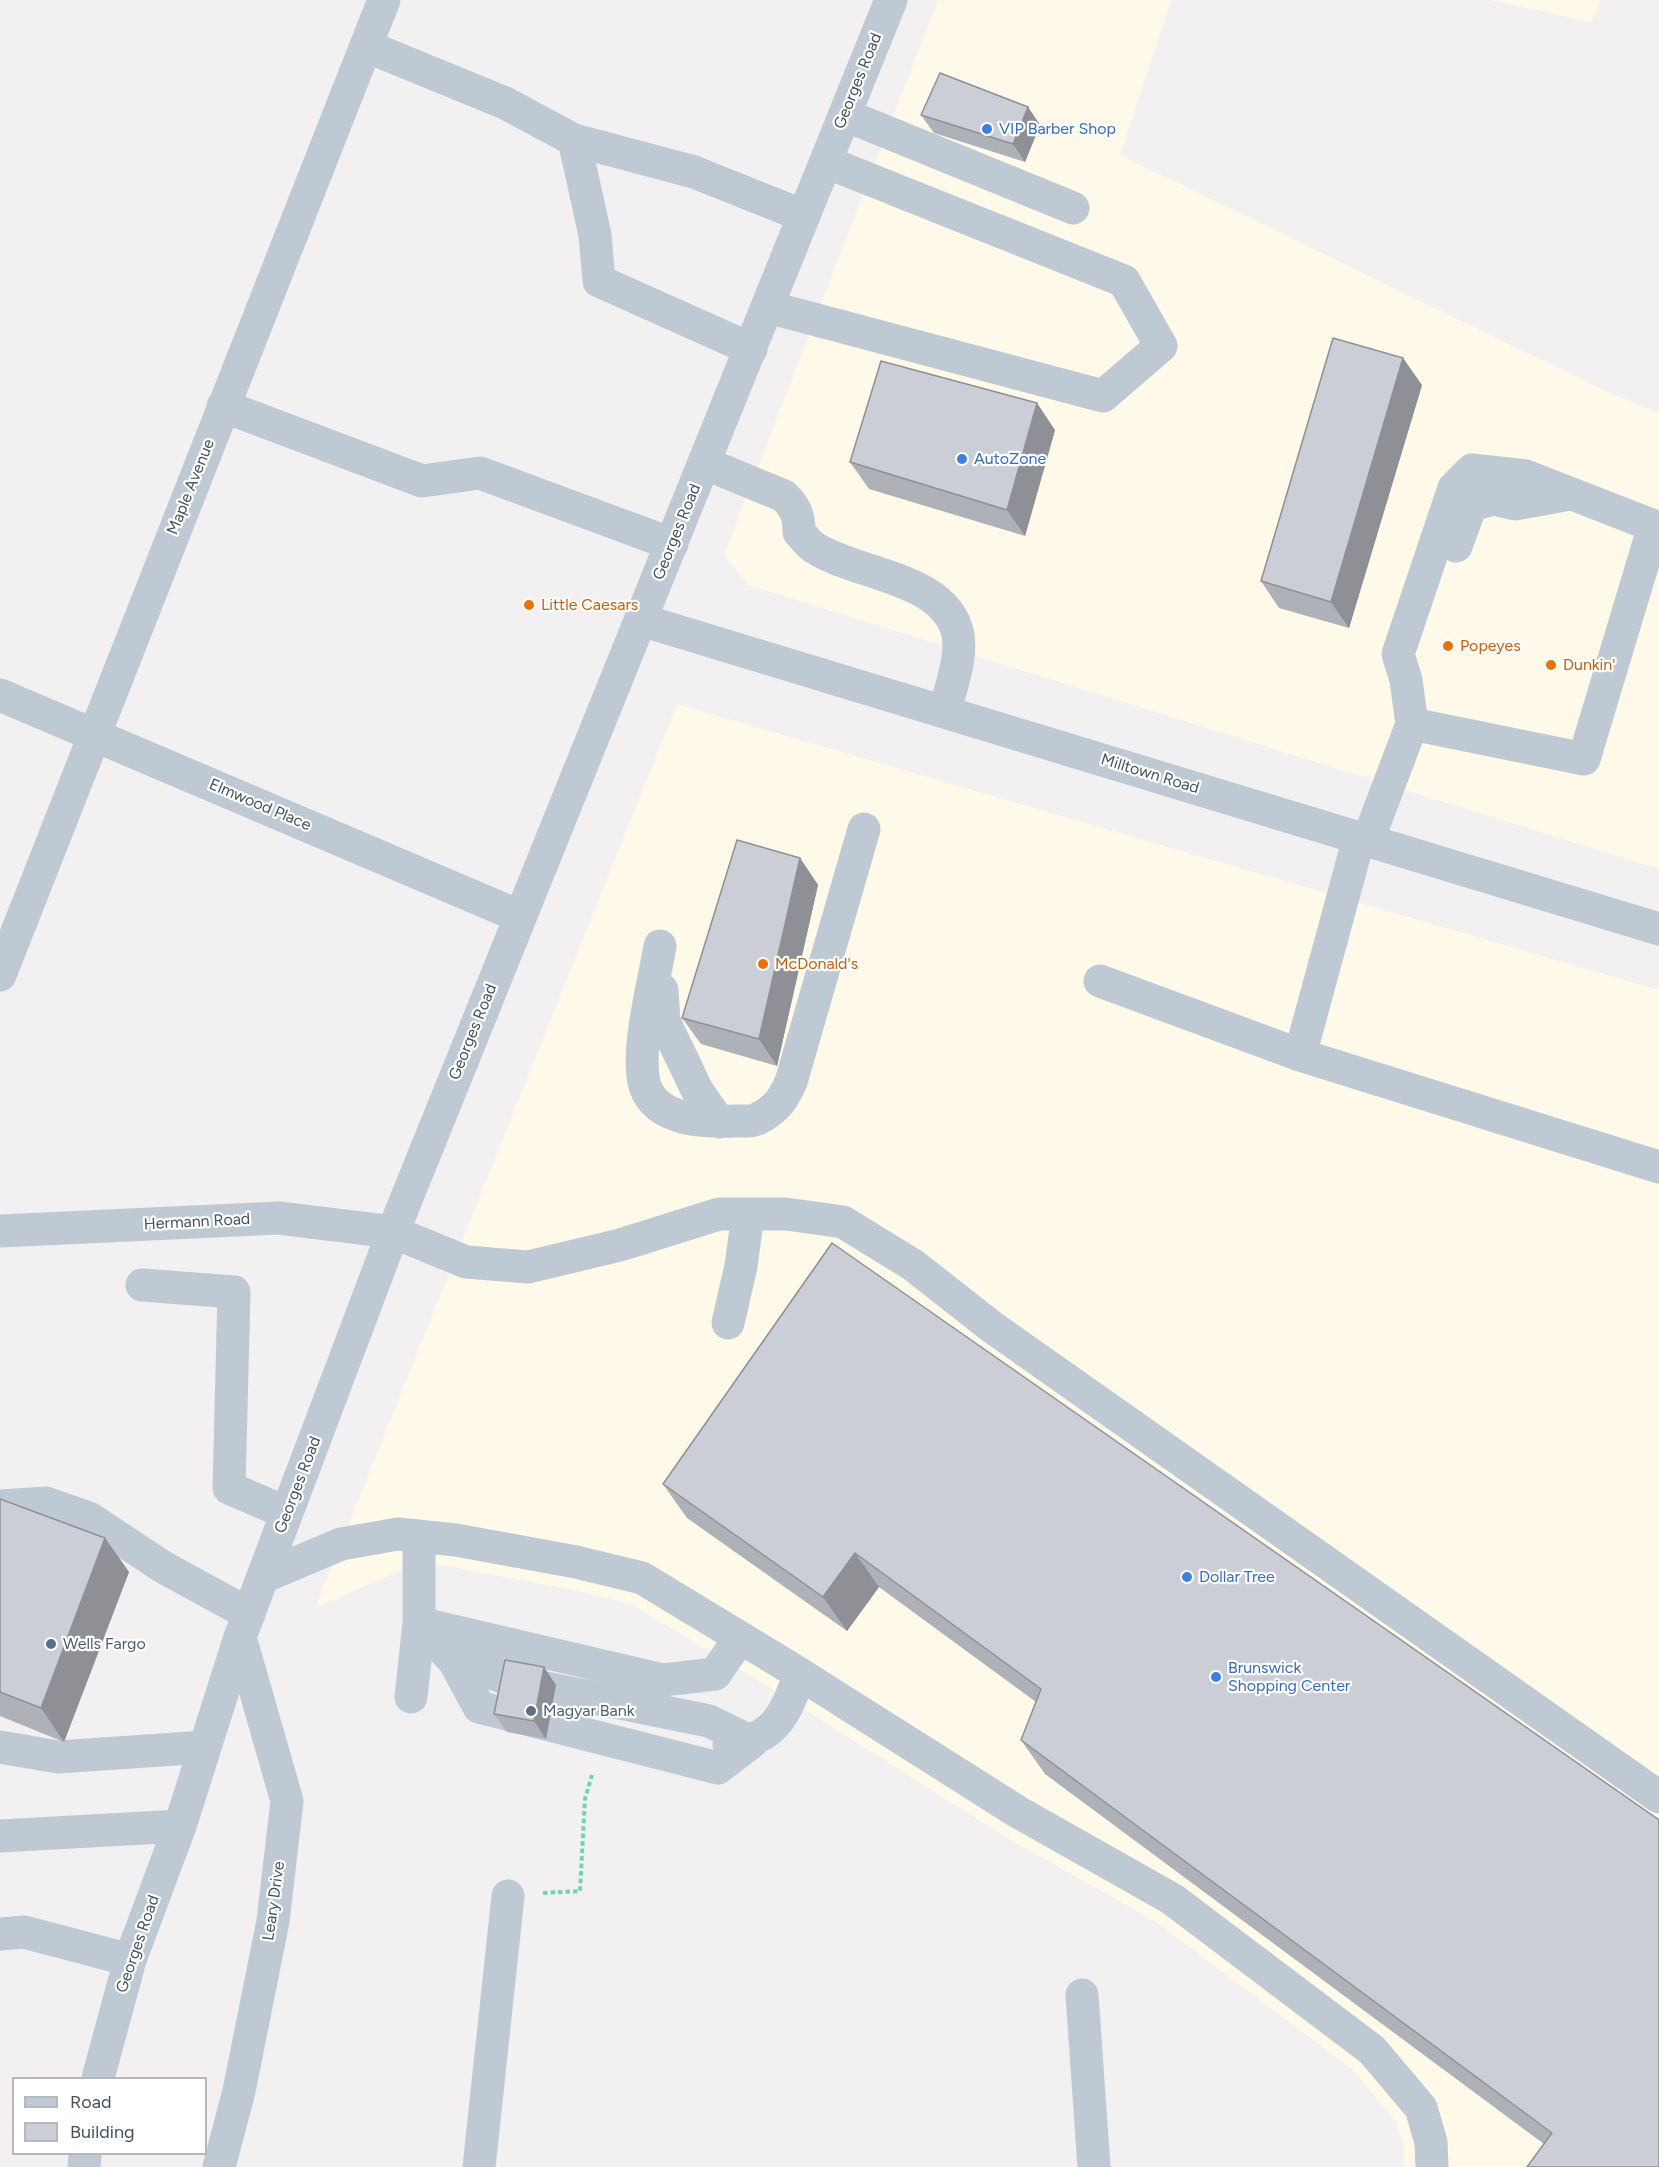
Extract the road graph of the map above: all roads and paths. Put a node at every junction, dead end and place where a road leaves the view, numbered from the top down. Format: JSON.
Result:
{"nodes":[{"id":1,"x":384,"y":0,"type":"edge"},
{"id":2,"x":891,"y":0,"type":"edge"},
{"id":3,"x":366,"y":46,"type":"junction"},
{"id":4,"x":844,"y":115,"type":"junction"},
{"id":5,"x":574,"y":140,"type":"junction"},
{"id":6,"x":826,"y":162,"type":"junction"},
{"id":7,"x":1072,"y":208,"type":"dead end"},
{"id":8,"x":804,"y":216,"type":"junction"},
{"id":9,"x":768,"y":307,"type":"junction"},
{"id":10,"x":751,"y":349,"type":"junction"},
{"id":11,"x":223,"y":406,"type":"junction"},
{"id":12,"x":704,"y":463,"type":"junction"},
{"id":13,"x":672,"y":544,"type":"junction"},
{"id":14,"x":641,"y":620,"type":"junction"},
{"id":15,"x":0,"y":694,"type":"edge"},
{"id":16,"x":945,"y":712,"type":"junction"},
{"id":17,"x":1412,"y":723,"type":"junction"},
{"id":18,"x":93,"y":734,"type":"junction"},
{"id":19,"x":864,"y":829,"type":"dead end"},
{"id":20,"x":1363,"y":839,"type":"junction"},
{"id":21,"x":519,"y":916,"type":"junction"},
{"id":22,"x":1659,"y":929,"type":"edge"},
{"id":23,"x":0,"y":975,"type":"edge"},
{"id":24,"x":1100,"y":981,"type":"dead end"},
{"id":25,"x":1300,"y":1055,"type":"junction"},
{"id":26,"x":719,"y":1122,"type":"junction"},
{"id":27,"x":1658,"y":1162,"type":"edge"},
{"id":28,"x":748,"y":1214,"type":"junction"},
{"id":29,"x":0,"y":1231,"type":"edge"},
{"id":30,"x":393,"y":1232,"type":"junction"},
{"id":31,"x":142,"y":1285,"type":"dead end"},
{"id":32,"x":728,"y":1323,"type":"dead end"},
{"id":33,"x":0,"y":1506,"type":"edge"},
{"id":34,"x":287,"y":1513,"type":"junction"},
{"id":35,"x":419,"y":1536,"type":"junction"},
{"id":36,"x":263,"y":1577,"type":"junction"},
{"id":37,"x":419,"y":1623,"type":"junction"},
{"id":38,"x":245,"y":1625,"type":"junction"},
{"id":39,"x":740,"y":1638,"type":"junction"},
{"id":40,"x":800,"y":1674,"type":"junction"},
{"id":41,"x":411,"y":1697,"type":"dead end"},
{"id":42,"x":0,"y":1747,"type":"edge"},
{"id":43,"x":205,"y":1747,"type":"junction"},
{"id":44,"x":593,"y":1770,"type":"dead end"},
{"id":45,"x":1659,"y":1797,"type":"edge"},
{"id":46,"x":180,"y":1826,"type":"junction"},
{"id":47,"x":0,"y":1836,"type":"edge"},
{"id":48,"x":508,"y":1896,"type":"joint"},
{"id":49,"x":0,"y":1934,"type":"edge"},
{"id":50,"x":130,"y":1960,"type":"junction"},
{"id":51,"x":1082,"y":1995,"type":"dead end"},
{"id":52,"x":99,"y":2077,"type":"edge"},
{"id":53,"x":219,"y":2167,"type":"edge"},
{"id":54,"x":479,"y":2167,"type":"edge"},
{"id":55,"x":1094,"y":2167,"type":"edge"},
{"id":56,"x":1432,"y":2167,"type":"edge"}],
"edges":[{"from":1,"to":3,"type":"street","name":"Maple Avenue"},
{"from":2,"to":4,"type":"street","name":"Georges Road"},
{"from":3,"to":5,"type":"street"},
{"from":3,"to":11,"type":"street","name":"Maple Avenue"},
{"from":4,"to":6,"type":"street","name":"Georges Road"},
{"from":4,"to":7,"type":"street"},
{"from":5,"to":8,"type":"street"},
{"from":5,"to":10,"type":"street"},
{"from":6,"to":8,"type":"street","name":"Georges Road"},
{"from":6,"to":9,"type":"street"},
{"from":8,"to":9,"type":"street","name":"Georges Road"},
{"from":9,"to":10,"type":"street","name":"Georges Road"},
{"from":10,"to":12,"type":"street","name":"Georges Road"},
{"from":11,"to":13,"type":"street"},
{"from":11,"to":18,"type":"street","name":"Maple Avenue"},
{"from":12,"to":13,"type":"street","name":"Georges Road"},
{"from":12,"to":16,"type":"street"},
{"from":13,"to":14,"type":"street","name":"Georges Road"},
{"from":14,"to":16,"type":"street","name":"Milltown Road"},
{"from":14,"to":21,"type":"street","name":"Georges Road"},
{"from":15,"to":18,"type":"street","name":"Elmwood Place"},
{"from":16,"to":20,"type":"street","name":"Milltown Road"},
{"from":17,"to":17,"type":"street"},
{"from":17,"to":20,"type":"street"},
{"from":18,"to":21,"type":"street","name":"Elmwood Place"},
{"from":18,"to":23,"type":"street","name":"Maple Avenue"},
{"from":19,"to":26,"type":"street"},
{"from":20,"to":22,"type":"street","name":"Milltown Road"},
{"from":20,"to":25,"type":"street"},
{"from":21,"to":30,"type":"street","name":"Georges Road"},
{"from":24,"to":25,"type":"street"},
{"from":25,"to":27,"type":"street"},
{"from":26,"to":26,"type":"street"},
{"from":28,"to":30,"type":"street","name":"Hermann Road"},
{"from":28,"to":32,"type":"street"},
{"from":28,"to":45,"type":"street","name":"Hermann Road"},
{"from":29,"to":30,"type":"street","name":"Hermann Road"},
{"from":30,"to":34,"type":"street","name":"Georges Road"},
{"from":31,"to":34,"type":"street"},
{"from":33,"to":38,"type":"street"},
{"from":34,"to":36,"type":"street","name":"Georges Road"},
{"from":35,"to":36,"type":"street"},
{"from":35,"to":37,"type":"street"},
{"from":35,"to":39,"type":"street"},
{"from":36,"to":38,"type":"street","name":"Georges Road"},
{"from":37,"to":39,"type":"street"},
{"from":37,"to":40,"type":"street"},
{"from":37,"to":41,"type":"street"},
{"from":38,"to":43,"type":"street","name":"Georges Road"},
{"from":38,"to":53,"type":"street","name":"Leary Drive"},
{"from":39,"to":40,"type":"street"},
{"from":40,"to":56,"type":"street"},
{"from":42,"to":43,"type":"street"},
{"from":43,"to":46,"type":"street","name":"Georges Road"},
{"from":44,"to":48,"type":"path"},
{"from":46,"to":47,"type":"street"},
{"from":46,"to":50,"type":"street","name":"Georges Road"},
{"from":48,"to":54,"type":"street"},
{"from":49,"to":50,"type":"street"},
{"from":50,"to":52,"type":"street","name":"Georges Road"},
{"from":51,"to":55,"type":"street"}]}
